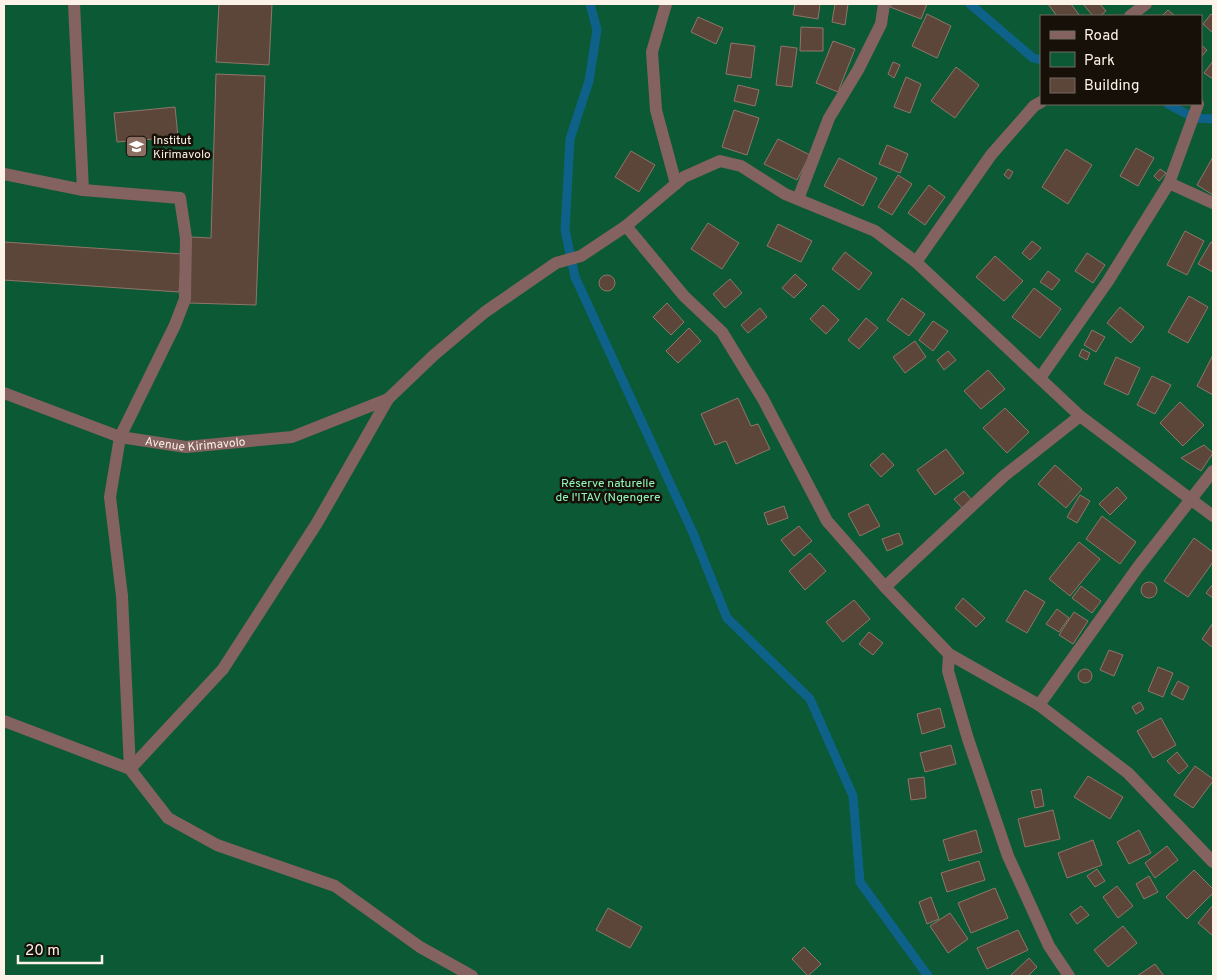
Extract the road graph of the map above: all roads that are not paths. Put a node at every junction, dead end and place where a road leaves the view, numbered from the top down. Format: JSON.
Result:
{"nodes":[{"id":1,"x":74,"y":4,"type":"edge"},
{"id":2,"x":666,"y":4,"type":"edge"},
{"id":3,"x":884,"y":4,"type":"edge"},
{"id":4,"x":1146,"y":4,"type":"edge"},
{"id":5,"x":1131,"y":15,"type":"edge"},
{"id":6,"x":1040,"y":103,"type":"edge"},
{"id":7,"x":1198,"y":105,"type":"edge"},
{"id":8,"x":4,"y":174,"type":"edge"},
{"id":9,"x":1169,"y":183,"type":"junction"},
{"id":10,"x":676,"y":184,"type":"junction"},
{"id":11,"x":83,"y":190,"type":"junction"},
{"id":12,"x":798,"y":199,"type":"junction"},
{"id":13,"x":1213,"y":203,"type":"edge"},
{"id":14,"x":626,"y":226,"type":"junction"},
{"id":15,"x":916,"y":262,"type":"junction"},
{"id":16,"x":1040,"y":378,"type":"junction"},
{"id":17,"x":4,"y":393,"type":"edge"},
{"id":18,"x":388,"y":399,"type":"junction"},
{"id":19,"x":1080,"y":416,"type":"junction"},
{"id":20,"x":120,"y":437,"type":"junction"},
{"id":21,"x":1213,"y":471,"type":"edge"},
{"id":22,"x":1191,"y":500,"type":"junction"},
{"id":23,"x":1213,"y":516,"type":"edge"},
{"id":24,"x":885,"y":587,"type":"junction"},
{"id":25,"x":949,"y":654,"type":"junction"},
{"id":26,"x":1039,"y":705,"type":"junction"},
{"id":27,"x":4,"y":721,"type":"edge"},
{"id":28,"x":130,"y":769,"type":"junction"},
{"id":29,"x":1213,"y":862,"type":"edge"},
{"id":30,"x":472,"y":976,"type":"edge"},
{"id":31,"x":1069,"y":976,"type":"edge"}],
"edges":[{"from":1,"to":11,"type":"street"},
{"from":2,"to":10,"type":"street"},
{"from":3,"to":12,"type":"street"},
{"from":4,"to":5,"type":"street"},
{"from":6,"to":15,"type":"street"},
{"from":7,"to":9,"type":"street"},
{"from":8,"to":11,"type":"street"},
{"from":9,"to":13,"type":"street"},
{"from":9,"to":16,"type":"street"},
{"from":10,"to":12,"type":"street"},
{"from":10,"to":14,"type":"street"},
{"from":11,"to":20,"type":"street"},
{"from":12,"to":15,"type":"street"},
{"from":14,"to":18,"type":"street"},
{"from":14,"to":24,"type":"street"},
{"from":15,"to":16,"type":"street"},
{"from":16,"to":19,"type":"street"},
{"from":17,"to":20,"type":"street","name":"Avenue Kirimavolo"},
{"from":18,"to":20,"type":"street","name":"Avenue Kirimavolo"},
{"from":18,"to":28,"type":"street"},
{"from":19,"to":22,"type":"street"},
{"from":19,"to":24,"type":"street"},
{"from":20,"to":28,"type":"street"},
{"from":21,"to":22,"type":"street"},
{"from":22,"to":23,"type":"street"},
{"from":22,"to":26,"type":"street"},
{"from":24,"to":25,"type":"street"},
{"from":25,"to":26,"type":"street"},
{"from":25,"to":31,"type":"street"},
{"from":26,"to":29,"type":"street"},
{"from":27,"to":28,"type":"street"},
{"from":28,"to":30,"type":"street"}]}
